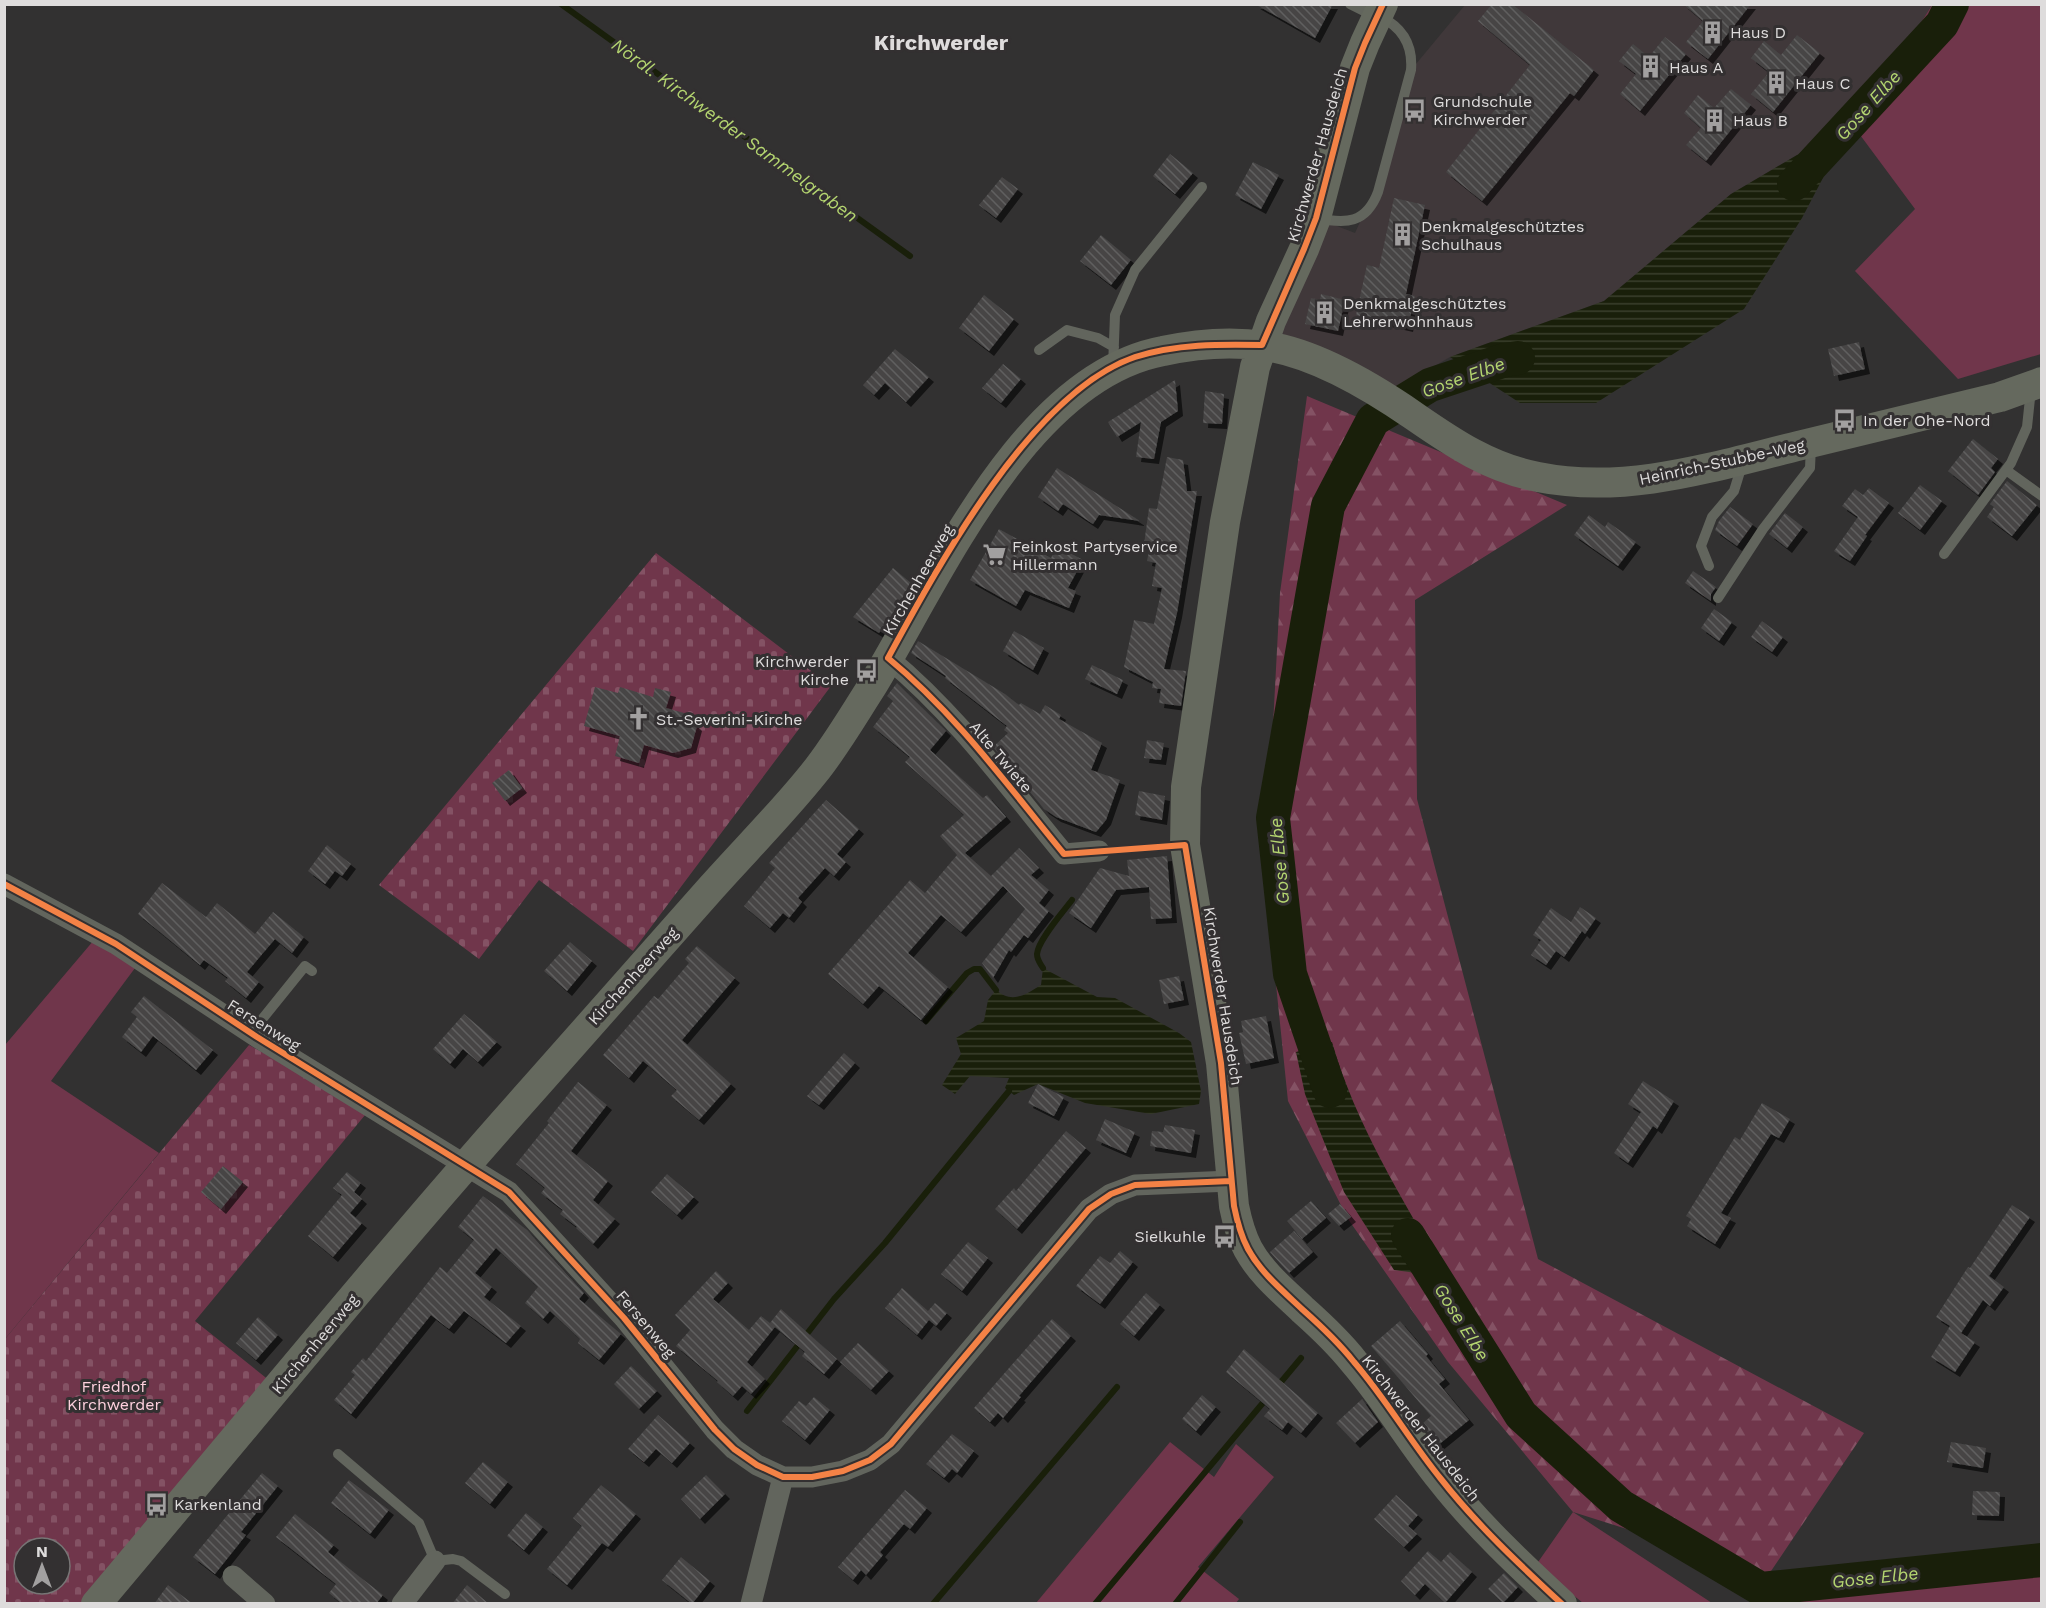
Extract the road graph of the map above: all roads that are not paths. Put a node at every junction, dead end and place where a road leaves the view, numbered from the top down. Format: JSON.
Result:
{"nodes":[{"id":1,"x":1350,"y":4,"type":"edge"},
{"id":2,"x":1379,"y":12,"type":"edge"},
{"id":3,"x":1202,"y":187,"type":"dead end"},
{"id":4,"x":1316,"y":218,"type":"junction"},
{"id":5,"x":1262,"y":345,"type":"junction"},
{"id":6,"x":1039,"y":350,"type":"dead end"},
{"id":7,"x":1113,"y":357,"type":"junction"},
{"id":8,"x":2036,"y":384,"type":"edge"},
{"id":9,"x":1811,"y":443,"type":"junction"},
{"id":10,"x":1744,"y":459,"type":"junction"},
{"id":11,"x":2006,"y":470,"type":"junction"},
{"id":12,"x":2042,"y":496,"type":"edge"},
{"id":13,"x":1944,"y":554,"type":"dead end"},
{"id":14,"x":1709,"y":566,"type":"dead end"},
{"id":15,"x":1718,"y":598,"type":"dead end"},
{"id":16,"x":888,"y":658,"type":"junction"},
{"id":17,"x":1099,"y":851,"type":"dead end"},
{"id":18,"x":4,"y":884,"type":"edge"},
{"id":19,"x":312,"y":971,"type":"dead end"},
{"id":20,"x":251,"y":1033,"type":"junction"},
{"id":21,"x":466,"y":1164,"type":"junction"},
{"id":22,"x":1232,"y":1181,"type":"junction"},
{"id":23,"x":338,"y":1454,"type":"dead end"},
{"id":24,"x":783,"y":1477,"type":"junction"},
{"id":25,"x":435,"y":1561,"type":"junction"},
{"id":26,"x":232,"y":1576,"type":"dead end"},
{"id":27,"x":505,"y":1594,"type":"dead end"},
{"id":28,"x":748,"y":1600,"type":"edge"},
{"id":29,"x":96,"y":1604,"type":"edge"},
{"id":30,"x":265,"y":1604,"type":"edge"},
{"id":31,"x":402,"y":1604,"type":"edge"},
{"id":32,"x":1562,"y":1604,"type":"edge"}],
"edges":[{"from":1,"to":2,"type":"lane"},
{"from":2,"to":4,"type":"main road","name":"Kirchwerder Hausdeich"},
{"from":2,"to":4,"type":"lane"},
{"from":3,"to":7,"type":"lane"},
{"from":4,"to":5,"type":"main road","name":"Kirchwerder Hausdeich"},
{"from":5,"to":7,"type":"main road","name":"Kirchenheerweg"},
{"from":5,"to":10,"type":"main road","name":"Heinrich-Stubbe-Weg"},
{"from":5,"to":22,"type":"main road","name":"Kirchwerder Hausdeich"},
{"from":6,"to":7,"type":"lane"},
{"from":7,"to":16,"type":"main road","name":"Kirchenheerweg"},
{"from":8,"to":9,"type":"main road","name":"Heinrich-Stubbe-Weg"},
{"from":8,"to":11,"type":"lane"},
{"from":9,"to":10,"type":"main road","name":"Heinrich-Stubbe-Weg"},
{"from":9,"to":15,"type":"lane"},
{"from":10,"to":14,"type":"lane"},
{"from":11,"to":12,"type":"lane"},
{"from":11,"to":13,"type":"lane"},
{"from":16,"to":17,"type":"street","name":"Alte Twiete"},
{"from":16,"to":21,"type":"main road","name":"Kirchenheerweg"},
{"from":18,"to":20,"type":"street","name":"Fersenweg"},
{"from":19,"to":20,"type":"lane"},
{"from":20,"to":21,"type":"street","name":"Fersenweg"},
{"from":21,"to":24,"type":"street","name":"Fersenweg"},
{"from":21,"to":29,"type":"main road","name":"Kirchenheerweg"},
{"from":22,"to":24,"type":"street","name":"Fersenweg"},
{"from":22,"to":32,"type":"main road","name":"Kirchwerder Hausdeich"},
{"from":23,"to":25,"type":"lane"},
{"from":24,"to":28,"type":"street"},
{"from":25,"to":27,"type":"lane"},
{"from":25,"to":31,"type":"street"},
{"from":26,"to":30,"type":"street"}]}
